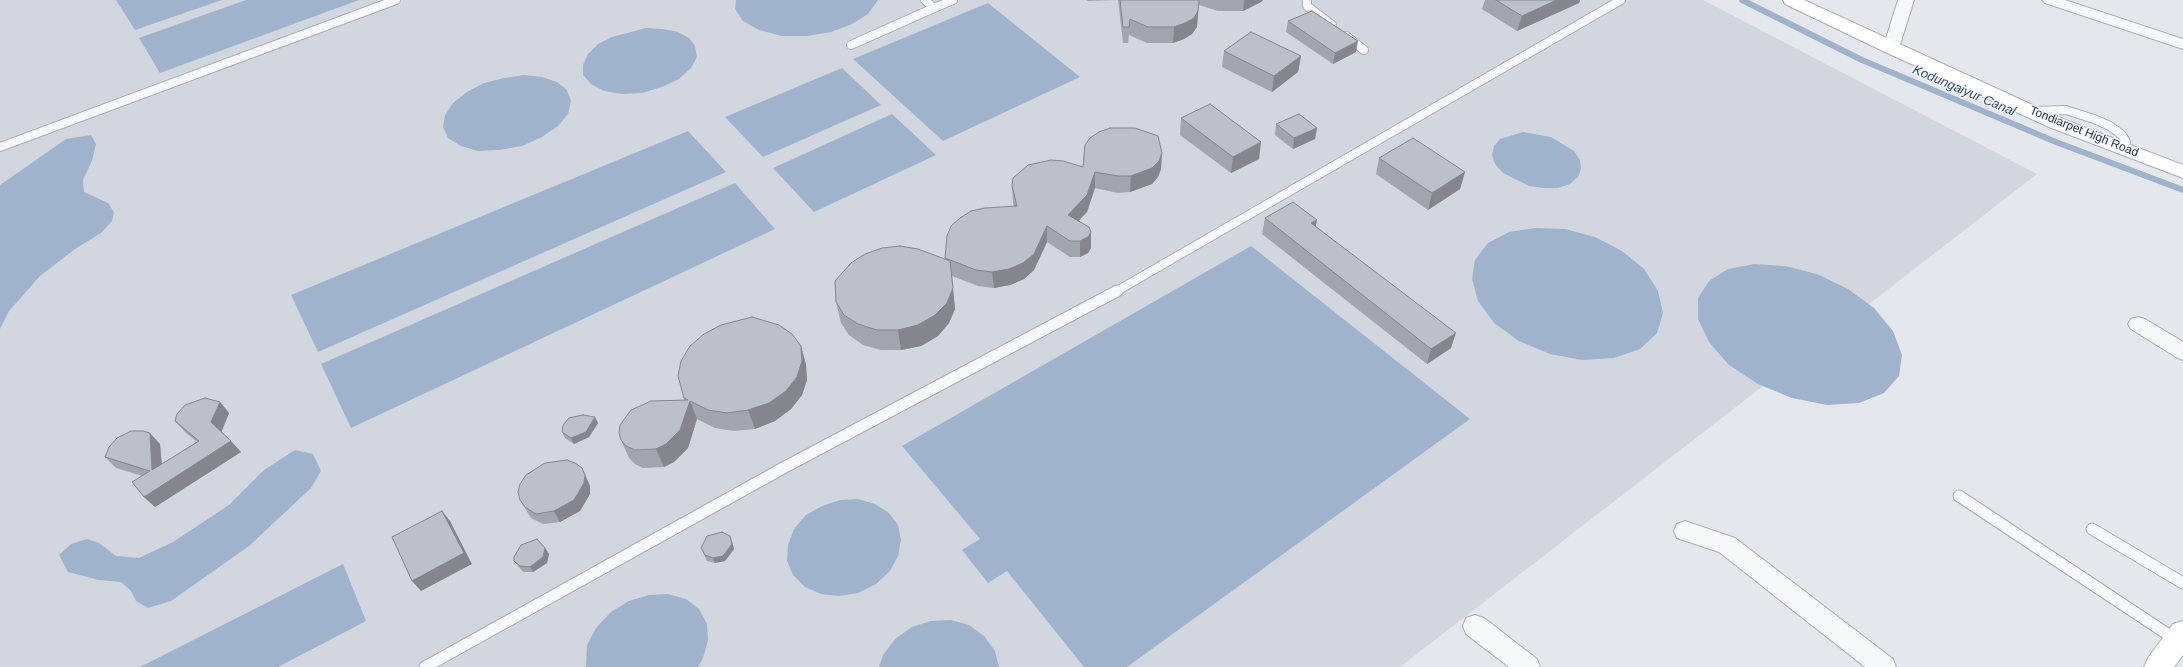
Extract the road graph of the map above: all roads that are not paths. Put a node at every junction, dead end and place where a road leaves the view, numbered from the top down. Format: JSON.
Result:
{"nodes":[{"id":1,"x":396,"y":0,"type":"edge"},
{"id":2,"x":925,"y":0,"type":"edge"},
{"id":3,"x":953,"y":0,"type":"edge"},
{"id":4,"x":1307,"y":0,"type":"edge"},
{"id":5,"x":1600,"y":0,"type":"edge"},
{"id":6,"x":1621,"y":0,"type":"edge"},
{"id":7,"x":1791,"y":0,"type":"edge"},
{"id":8,"x":1904,"y":0,"type":"edge"},
{"id":9,"x":2050,"y":0,"type":"edge"},
{"id":10,"x":1611,"y":5,"type":"junction"},
{"id":11,"x":934,"y":8,"type":"junction"},
{"id":12,"x":2183,"y":44,"type":"edge"},
{"id":13,"x":851,"y":45,"type":"dead end"},
{"id":14,"x":1891,"y":48,"type":"junction"},
{"id":15,"x":1364,"y":50,"type":"dead end"},
{"id":16,"x":0,"y":147,"type":"edge"},
{"id":17,"x":2183,"y":172,"type":"edge"},
{"id":18,"x":2138,"y":324,"type":"dead end"},
{"id":19,"x":2183,"y":352,"type":"edge"},
{"id":20,"x":1959,"y":496,"type":"dead end"},
{"id":21,"x":1685,"y":530,"type":"dead end"},
{"id":22,"x":2092,"y":530,"type":"dead end"},
{"id":23,"x":2183,"y":583,"type":"edge"},
{"id":24,"x":1474,"y":626,"type":"dead end"},
{"id":25,"x":2180,"y":637,"type":"edge"},
{"id":26,"x":425,"y":667,"type":"edge"},
{"id":27,"x":1528,"y":667,"type":"edge"},
{"id":28,"x":1884,"y":667,"type":"edge"},
{"id":29,"x":2158,"y":667,"type":"edge"}],
"edges":[{"from":1,"to":16,"type":"lane"},
{"from":2,"to":11,"type":"lane"},
{"from":3,"to":11,"type":"lane"},
{"from":4,"to":15,"type":"lane"},
{"from":5,"to":10,"type":"lane"},
{"from":6,"to":10,"type":"lane"},
{"from":7,"to":14,"type":"main road","name":"Tondiarpet High Road"},
{"from":8,"to":14,"type":"street"},
{"from":9,"to":12,"type":"street"},
{"from":10,"to":26,"type":"lane"},
{"from":11,"to":13,"type":"lane"},
{"from":14,"to":17,"type":"main road","name":"Tondiarpet High Road"},
{"from":18,"to":19,"type":"street"},
{"from":20,"to":25,"type":"lane"},
{"from":21,"to":28,"type":"street"},
{"from":22,"to":23,"type":"lane"},
{"from":24,"to":27,"type":"street"},
{"from":25,"to":29,"type":"main road"}]}
